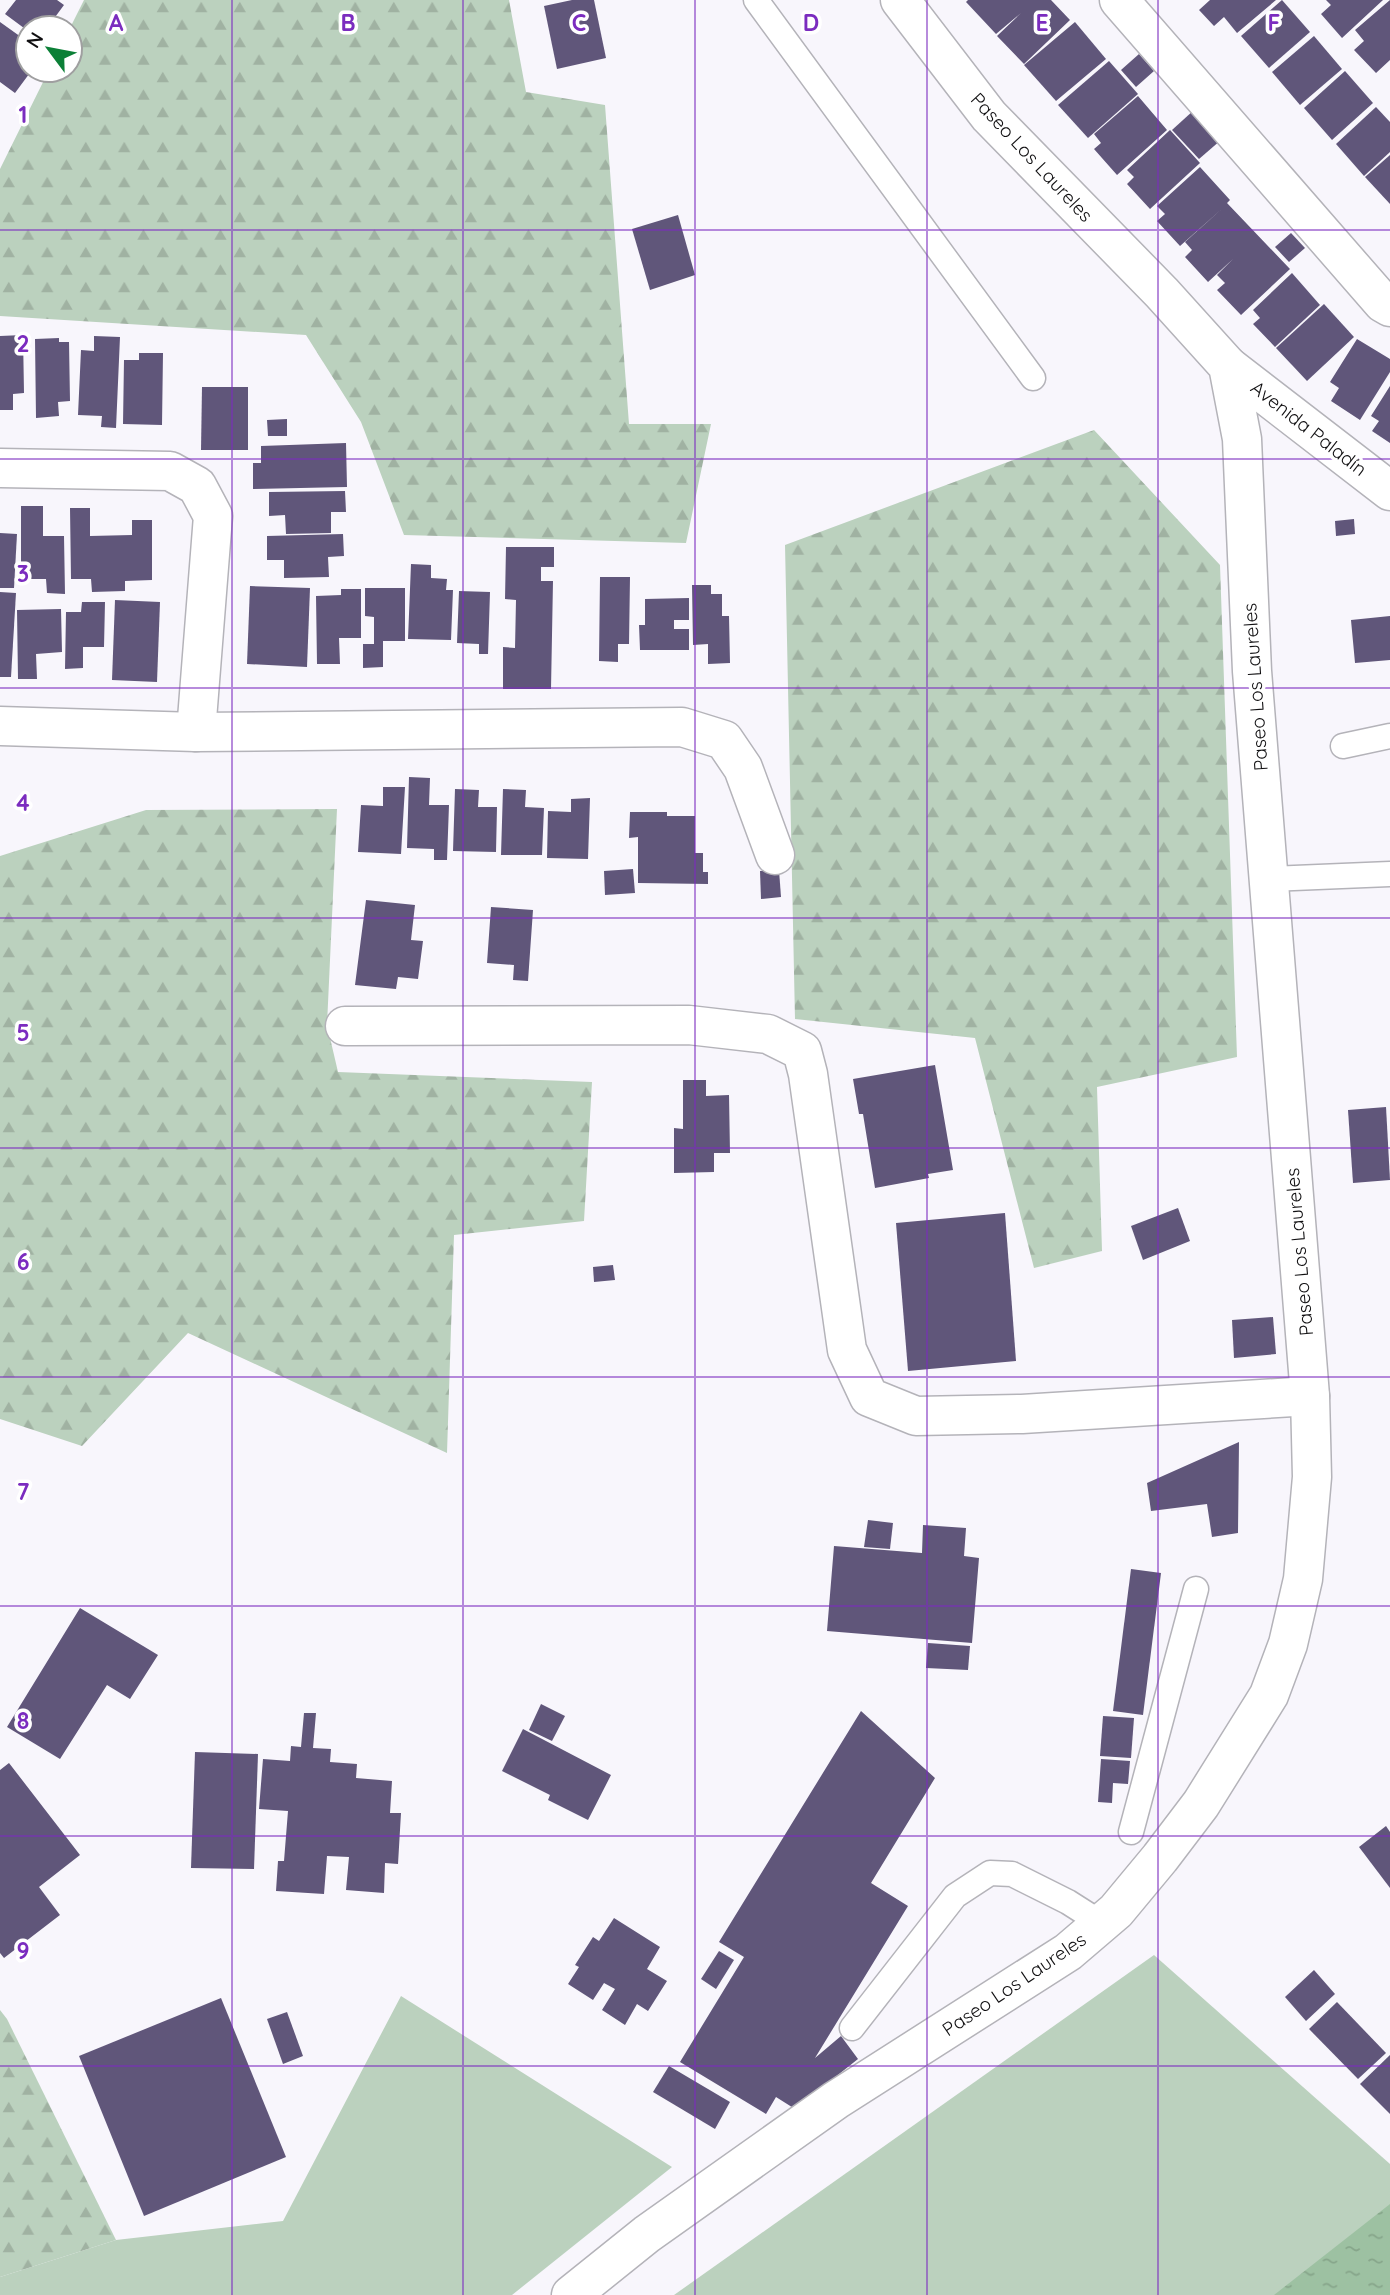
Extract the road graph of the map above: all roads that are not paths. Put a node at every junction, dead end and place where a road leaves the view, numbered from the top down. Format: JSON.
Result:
{"nodes":[{"id":1,"x":755,"y":0,"type":"edge"},
{"id":2,"x":900,"y":0,"type":"edge"},
{"id":3,"x":1119,"y":0,"type":"edge"},
{"id":4,"x":1390,"y":307,"type":"edge"},
{"id":5,"x":1228,"y":366,"type":"junction"},
{"id":6,"x":1033,"y":378,"type":"dead end"},
{"id":7,"x":0,"y":468,"type":"edge"},
{"id":8,"x":1390,"y":491,"type":"edge"},
{"id":9,"x":0,"y":726,"type":"edge"},
{"id":10,"x":196,"y":732,"type":"junction"},
{"id":11,"x":1390,"y":736,"type":"edge"},
{"id":12,"x":1343,"y":746,"type":"dead end"},
{"id":13,"x":775,"y":855,"type":"dead end"},
{"id":14,"x":1390,"y":874,"type":"edge"},
{"id":15,"x":1269,"y":879,"type":"junction"},
{"id":16,"x":345,"y":1026,"type":"dead end"},
{"id":17,"x":1310,"y":1396,"type":"junction"},
{"id":18,"x":1196,"y":1589,"type":"dead end"},
{"id":19,"x":1131,"y":1832,"type":"dead end"},
{"id":20,"x":1101,"y":1923,"type":"junction"},
{"id":21,"x":852,"y":2028,"type":"dead end"},
{"id":22,"x":571,"y":2295,"type":"edge"}],
"edges":[{"from":1,"to":6,"type":"lane"},
{"from":2,"to":5,"type":"street","name":"Paseo Los Laureles"},
{"from":3,"to":4,"type":"street"},
{"from":5,"to":8,"type":"street","name":"Avenida Paladín"},
{"from":5,"to":15,"type":"street","name":"Paseo Los Laureles"},
{"from":7,"to":10,"type":"street"},
{"from":9,"to":10,"type":"street"},
{"from":10,"to":13,"type":"street"},
{"from":11,"to":12,"type":"lane"},
{"from":14,"to":15,"type":"lane"},
{"from":15,"to":17,"type":"street","name":"Paseo Los Laureles"},
{"from":16,"to":17,"type":"street"},
{"from":17,"to":20,"type":"street","name":"Paseo Los Laureles"},
{"from":18,"to":19,"type":"lane"},
{"from":20,"to":21,"type":"lane"},
{"from":20,"to":22,"type":"street","name":"Paseo Los Laureles"}]}
